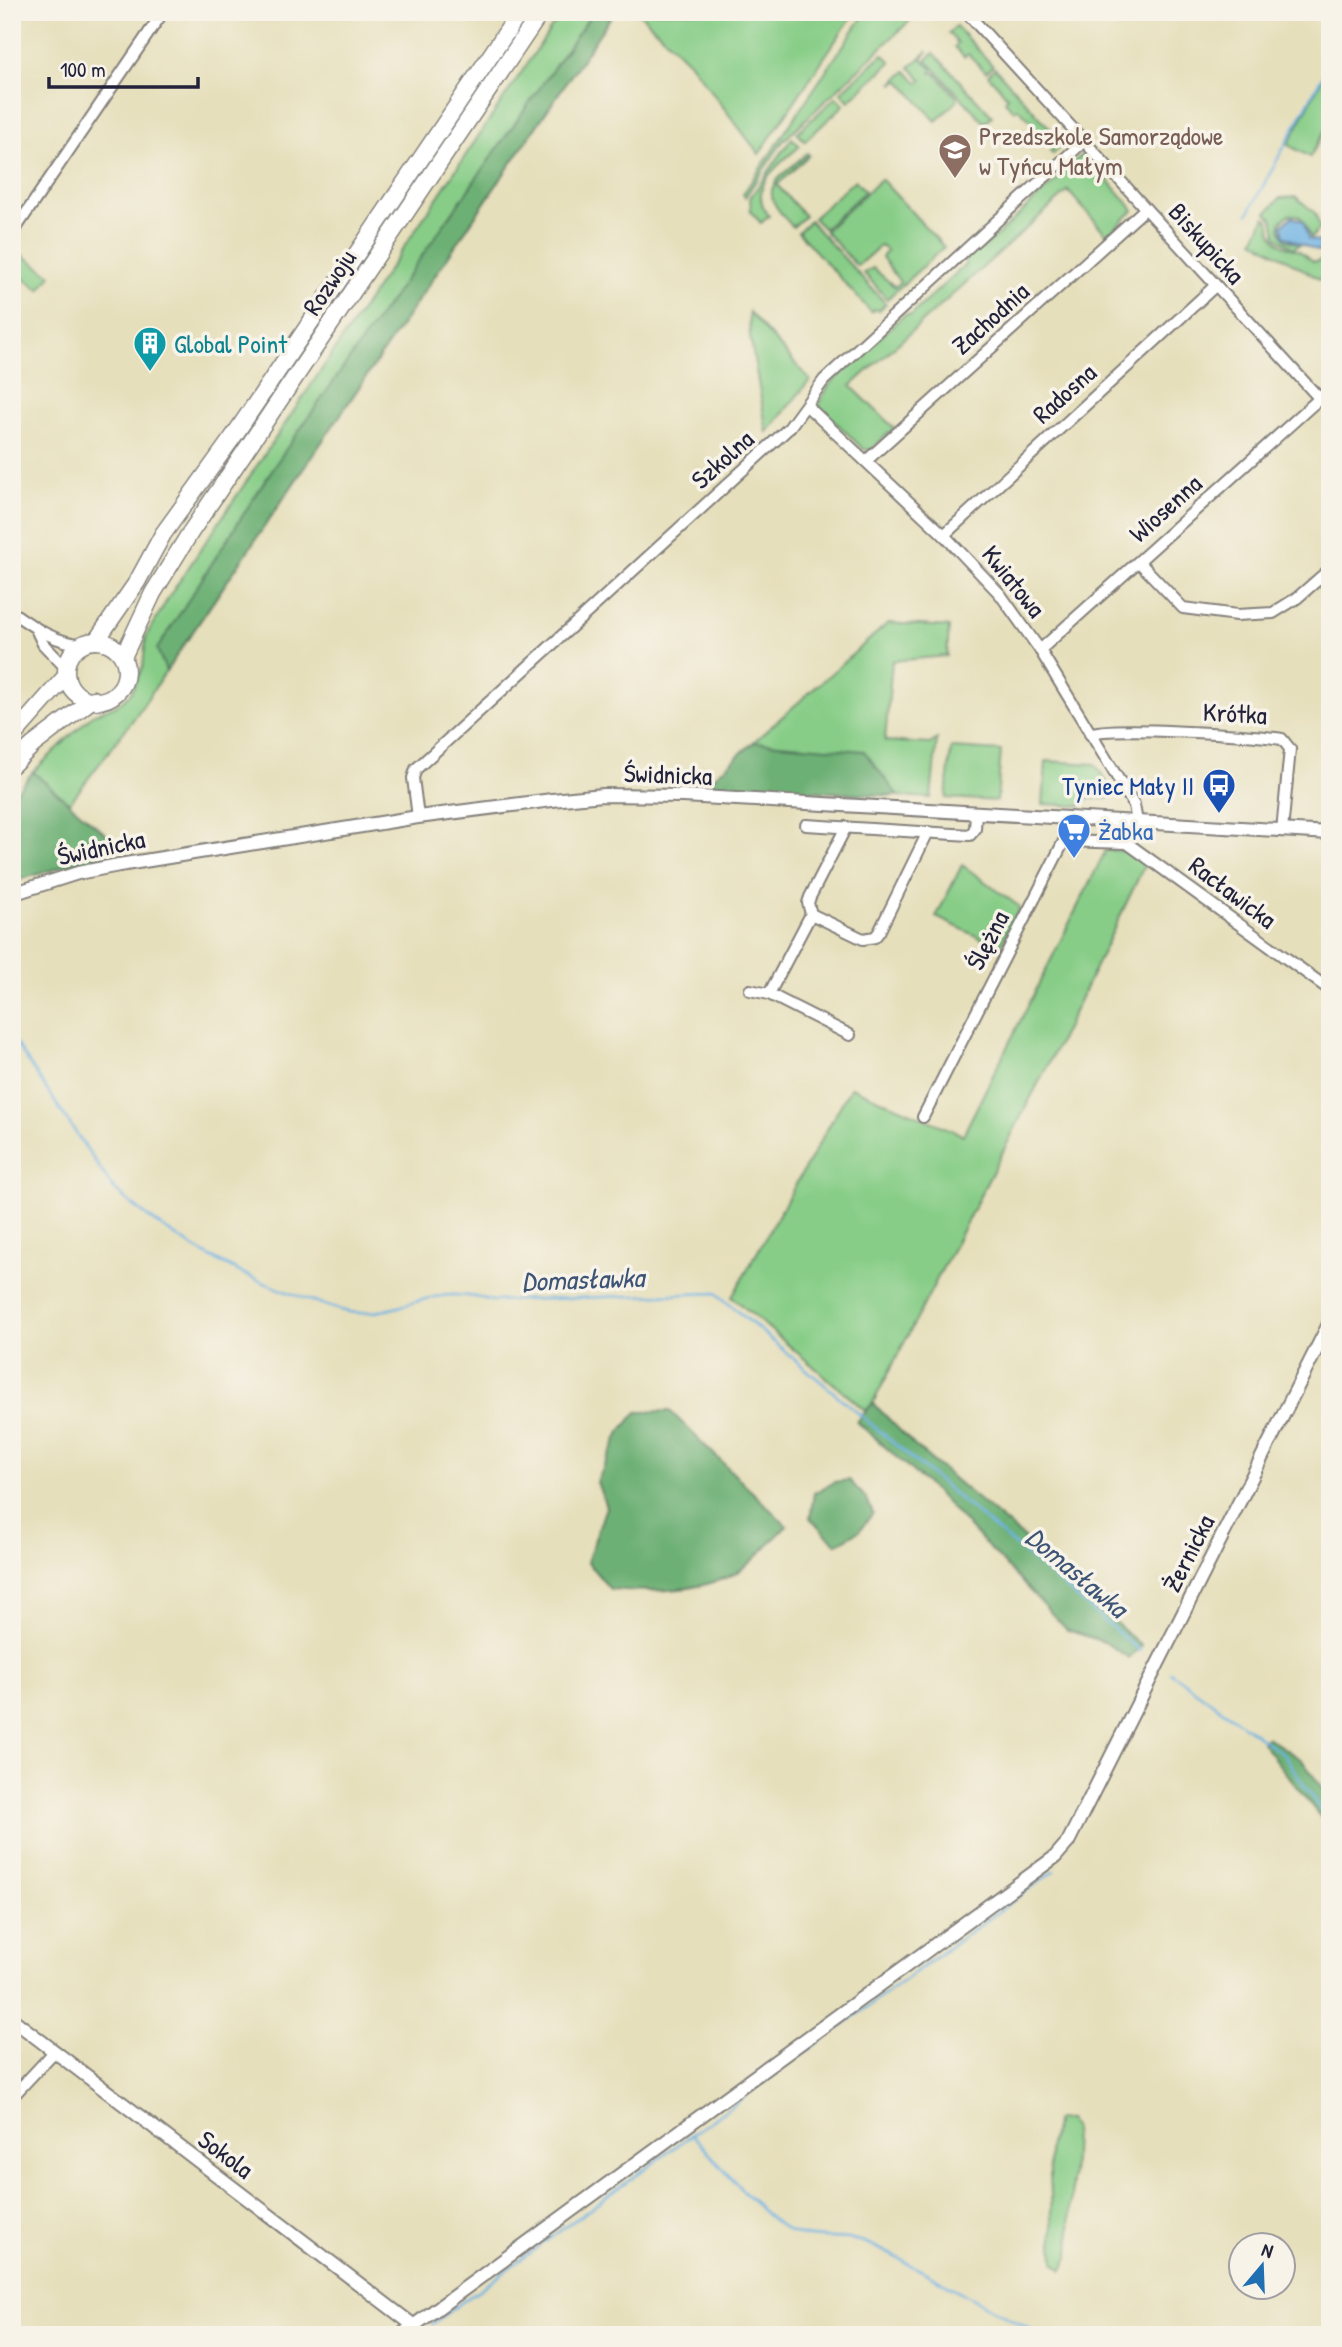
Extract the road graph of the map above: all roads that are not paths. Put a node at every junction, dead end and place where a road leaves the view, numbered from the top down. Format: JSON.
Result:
{"nodes":[{"id":1,"x":163,"y":12,"type":"edge"},
{"id":2,"x":520,"y":12,"type":"edge"},
{"id":3,"x":541,"y":12,"type":"edge"},
{"id":4,"x":966,"y":12,"type":"edge"},
{"id":5,"x":1084,"y":141,"type":"junction"},
{"id":6,"x":1145,"y":209,"type":"junction"},
{"id":7,"x":12,"y":234,"type":"edge"},
{"id":8,"x":1215,"y":286,"type":"junction"},
{"id":9,"x":1330,"y":389,"type":"edge"},
{"id":10,"x":1320,"y":399,"type":"junction"},
{"id":11,"x":807,"y":405,"type":"junction"},
{"id":12,"x":1330,"y":410,"type":"edge"},
{"id":13,"x":866,"y":461,"type":"junction"},
{"id":14,"x":944,"y":534,"type":"junction"},
{"id":15,"x":1139,"y":562,"type":"junction"},
{"id":16,"x":1330,"y":569,"type":"edge"},
{"id":17,"x":12,"y":612,"type":"edge"},
{"id":18,"x":36,"y":629,"type":"junction"},
{"id":19,"x":90,"y":643,"type":"junction"},
{"id":20,"x":1040,"y":650,"type":"junction"},
{"id":21,"x":123,"y":657,"type":"junction"},
{"id":22,"x":66,"y":672,"type":"junction"},
{"id":23,"x":93,"y":699,"type":"junction"},
{"id":24,"x":1090,"y":734,"type":"junction"},
{"id":25,"x":12,"y":737,"type":"edge"},
{"id":26,"x":12,"y":765,"type":"edge"},
{"id":27,"x":976,"y":813,"type":"junction"},
{"id":28,"x":418,"y":817,"type":"junction"},
{"id":29,"x":1130,"y":822,"type":"junction"},
{"id":30,"x":806,"y":825,"type":"dead end"},
{"id":31,"x":846,"y":827,"type":"junction"},
{"id":32,"x":1282,"y":831,"type":"junction"},
{"id":33,"x":928,"y":832,"type":"junction"},
{"id":34,"x":1330,"y":834,"type":"edge"},
{"id":35,"x":1127,"y":843,"type":"junction"},
{"id":36,"x":12,"y":894,"type":"edge"},
{"id":37,"x":811,"y":914,"type":"junction"},
{"id":38,"x":750,"y":990,"type":"dead end"},
{"id":39,"x":1330,"y":990,"type":"edge"},
{"id":40,"x":769,"y":995,"type":"junction"},
{"id":41,"x":850,"y":1035,"type":"dead end"},
{"id":42,"x":923,"y":1117,"type":"dead end"},
{"id":43,"x":1330,"y":1322,"type":"edge"},
{"id":44,"x":12,"y":2019,"type":"edge"},
{"id":45,"x":54,"y":2052,"type":"junction"},
{"id":46,"x":12,"y":2097,"type":"edge"},
{"id":47,"x":413,"y":2325,"type":"junction"},
{"id":48,"x":401,"y":2335,"type":"edge"}],
"edges":[{"from":1,"to":7,"type":"street"},
{"from":2,"to":19,"type":"main road","name":"Rozwoju"},
{"from":3,"to":21,"type":"main road","name":"Rozwoju"},
{"from":4,"to":5,"type":"street","name":"Biskupicka"},
{"from":5,"to":6,"type":"street","name":"Biskupicka"},
{"from":5,"to":11,"type":"street","name":"Szkolna"},
{"from":6,"to":8,"type":"street","name":"Biskupicka"},
{"from":6,"to":13,"type":"street","name":"Zachodnia"},
{"from":8,"to":10,"type":"street","name":"Biskupicka"},
{"from":8,"to":14,"type":"street","name":"Radosna"},
{"from":9,"to":10,"type":"street","name":"Wiosenna"},
{"from":10,"to":12,"type":"street","name":"Biskupicka"},
{"from":10,"to":15,"type":"street","name":"Wiosenna"},
{"from":11,"to":13,"type":"street","name":"Kwiatowa"},
{"from":11,"to":28,"type":"street","name":"Szkolna"},
{"from":13,"to":14,"type":"street","name":"Kwiatowa"},
{"from":14,"to":20,"type":"street","name":"Kwiatowa"},
{"from":15,"to":16,"type":"street"},
{"from":15,"to":20,"type":"street","name":"Wiosenna"},
{"from":17,"to":18,"type":"street"},
{"from":18,"to":19,"type":"street"},
{"from":18,"to":22,"type":"street"},
{"from":19,"to":21,"type":"main road"},
{"from":19,"to":22,"type":"main road"},
{"from":20,"to":24,"type":"street","name":"Kwiatowa"},
{"from":21,"to":23,"type":"main road"},
{"from":22,"to":23,"type":"main road"},
{"from":22,"to":25,"type":"main road"},
{"from":23,"to":26,"type":"main road"},
{"from":24,"to":29,"type":"street","name":"Kwiatowa"},
{"from":24,"to":32,"type":"street","name":"Krótka"},
{"from":27,"to":28,"type":"street","name":"Świdnicka"},
{"from":27,"to":29,"type":"street","name":"Świdnicka"},
{"from":27,"to":33,"type":"street"},
{"from":28,"to":36,"type":"street","name":"Świdnicka"},
{"from":29,"to":32,"type":"street","name":"Świdnicka"},
{"from":29,"to":35,"type":"street"},
{"from":30,"to":31,"type":"street"},
{"from":31,"to":33,"type":"street"},
{"from":31,"to":37,"type":"street"},
{"from":32,"to":34,"type":"street","name":"Świdnicka"},
{"from":33,"to":37,"type":"street"},
{"from":35,"to":39,"type":"street","name":"Racławicka"},
{"from":35,"to":42,"type":"street","name":"Ślężna"},
{"from":37,"to":40,"type":"street"},
{"from":38,"to":40,"type":"street"},
{"from":40,"to":41,"type":"street"},
{"from":43,"to":47,"type":"street","name":"Żernicka"},
{"from":44,"to":45,"type":"street","name":"Sokola"},
{"from":45,"to":46,"type":"street"},
{"from":45,"to":47,"type":"street","name":"Sokola"},
{"from":47,"to":48,"type":"street","name":"Żernicka"}]}
